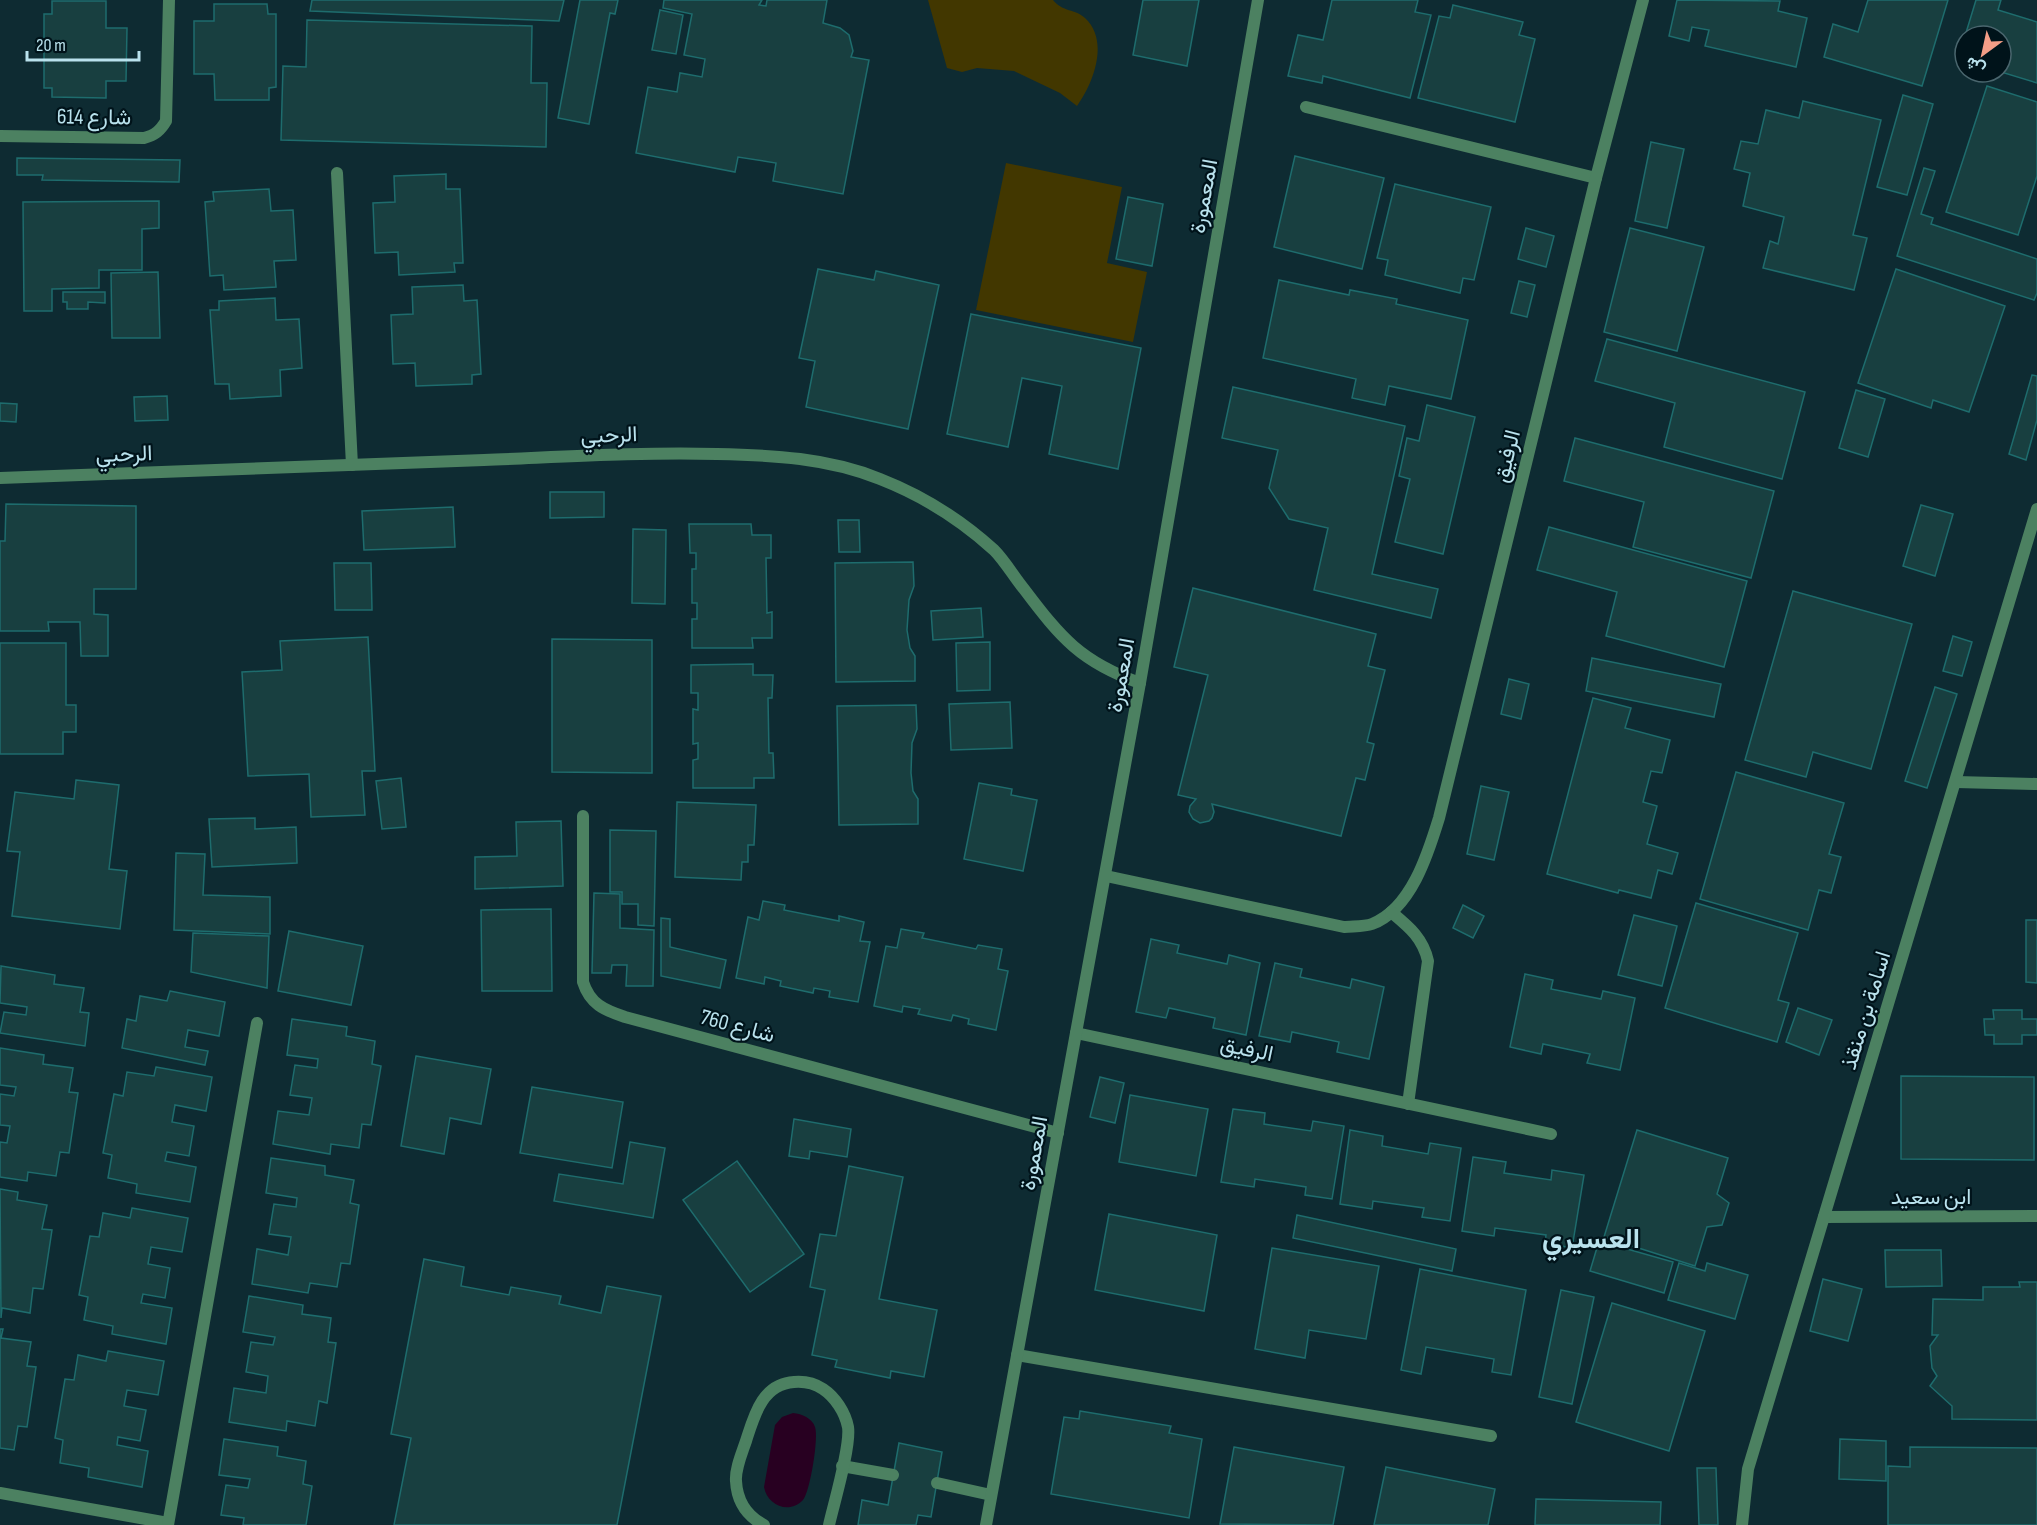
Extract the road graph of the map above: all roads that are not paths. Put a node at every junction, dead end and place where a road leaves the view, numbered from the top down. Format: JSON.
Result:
{"nodes":[{"id":1,"x":169,"y":0,"type":"edge"},
{"id":2,"x":1258,"y":0,"type":"edge"},
{"id":3,"x":1643,"y":0,"type":"edge"},
{"id":4,"x":1306,"y":107,"type":"dead end"},
{"id":5,"x":0,"y":136,"type":"edge"},
{"id":6,"x":338,"y":173,"type":"dead end"},
{"id":7,"x":1596,"y":178,"type":"junction"},
{"id":8,"x":352,"y":465,"type":"junction"},
{"id":9,"x":0,"y":478,"type":"edge"},
{"id":10,"x":2037,"y":509,"type":"edge"},
{"id":11,"x":1140,"y":683,"type":"junction"},
{"id":12,"x":1956,"y":782,"type":"junction"},
{"id":13,"x":2037,"y":784,"type":"edge"},
{"id":14,"x":583,"y":816,"type":"dead end"},
{"id":15,"x":1106,"y":876,"type":"junction"},
{"id":16,"x":1391,"y":912,"type":"junction"},
{"id":17,"x":257,"y":1023,"type":"dead end"},
{"id":18,"x":1076,"y":1034,"type":"junction"},
{"id":19,"x":1408,"y":1104,"type":"junction"},
{"id":20,"x":1058,"y":1133,"type":"junction"},
{"id":21,"x":1551,"y":1134,"type":"dead end"},
{"id":22,"x":2037,"y":1216,"type":"edge"},
{"id":23,"x":1824,"y":1217,"type":"junction"},
{"id":24,"x":1017,"y":1355,"type":"junction"},
{"id":25,"x":1491,"y":1436,"type":"dead end"},
{"id":26,"x":842,"y":1466,"type":"junction"},
{"id":27,"x":893,"y":1475,"type":"dead end"},
{"id":28,"x":937,"y":1483,"type":"dead end"},
{"id":29,"x":0,"y":1493,"type":"edge"},
{"id":30,"x":991,"y":1495,"type":"junction"},
{"id":31,"x":168,"y":1524,"type":"edge"},
{"id":32,"x":764,"y":1525,"type":"edge"},
{"id":33,"x":830,"y":1525,"type":"edge"},
{"id":34,"x":986,"y":1525,"type":"edge"},
{"id":35,"x":1742,"y":1525,"type":"edge"}],
"edges":[{"from":1,"to":5,"type":"street","name":"شارع 614"},
{"from":2,"to":11,"type":"street","name":"المعمورة"},
{"from":3,"to":7,"type":"street","name":"الرفيق"},
{"from":4,"to":7,"type":"street"},
{"from":6,"to":8,"type":"street"},
{"from":7,"to":16,"type":"street","name":"الرفيق"},
{"from":8,"to":9,"type":"street","name":"الرحبي"},
{"from":8,"to":11,"type":"street","name":"الرحبي"},
{"from":10,"to":12,"type":"street","name":"اسامة بن منقذ"},
{"from":11,"to":15,"type":"street","name":"المعمورة"},
{"from":12,"to":13,"type":"street"},
{"from":12,"to":23,"type":"street","name":"اسامة بن منقذ"},
{"from":14,"to":20,"type":"street","name":"شارع 760"},
{"from":15,"to":16,"type":"street","name":"الرفيق"},
{"from":15,"to":18,"type":"street","name":"المعمورة"},
{"from":16,"to":19,"type":"street"},
{"from":17,"to":31,"type":"street"},
{"from":18,"to":19,"type":"street","name":"الرفيق"},
{"from":18,"to":20,"type":"street","name":"المعمورة"},
{"from":19,"to":21,"type":"street","name":"الرفيق"},
{"from":20,"to":24,"type":"street","name":"المعمورة"},
{"from":22,"to":23,"type":"street","name":"ابن سعيد"},
{"from":23,"to":35,"type":"street","name":"اسامة بن منقذ"},
{"from":24,"to":25,"type":"street"},
{"from":24,"to":30,"type":"street","name":"المعمورة"},
{"from":26,"to":27,"type":"street"},
{"from":26,"to":32,"type":"street"},
{"from":26,"to":33,"type":"street"},
{"from":28,"to":30,"type":"street"},
{"from":29,"to":31,"type":"street"},
{"from":30,"to":34,"type":"street","name":"المعمورة"}]}
